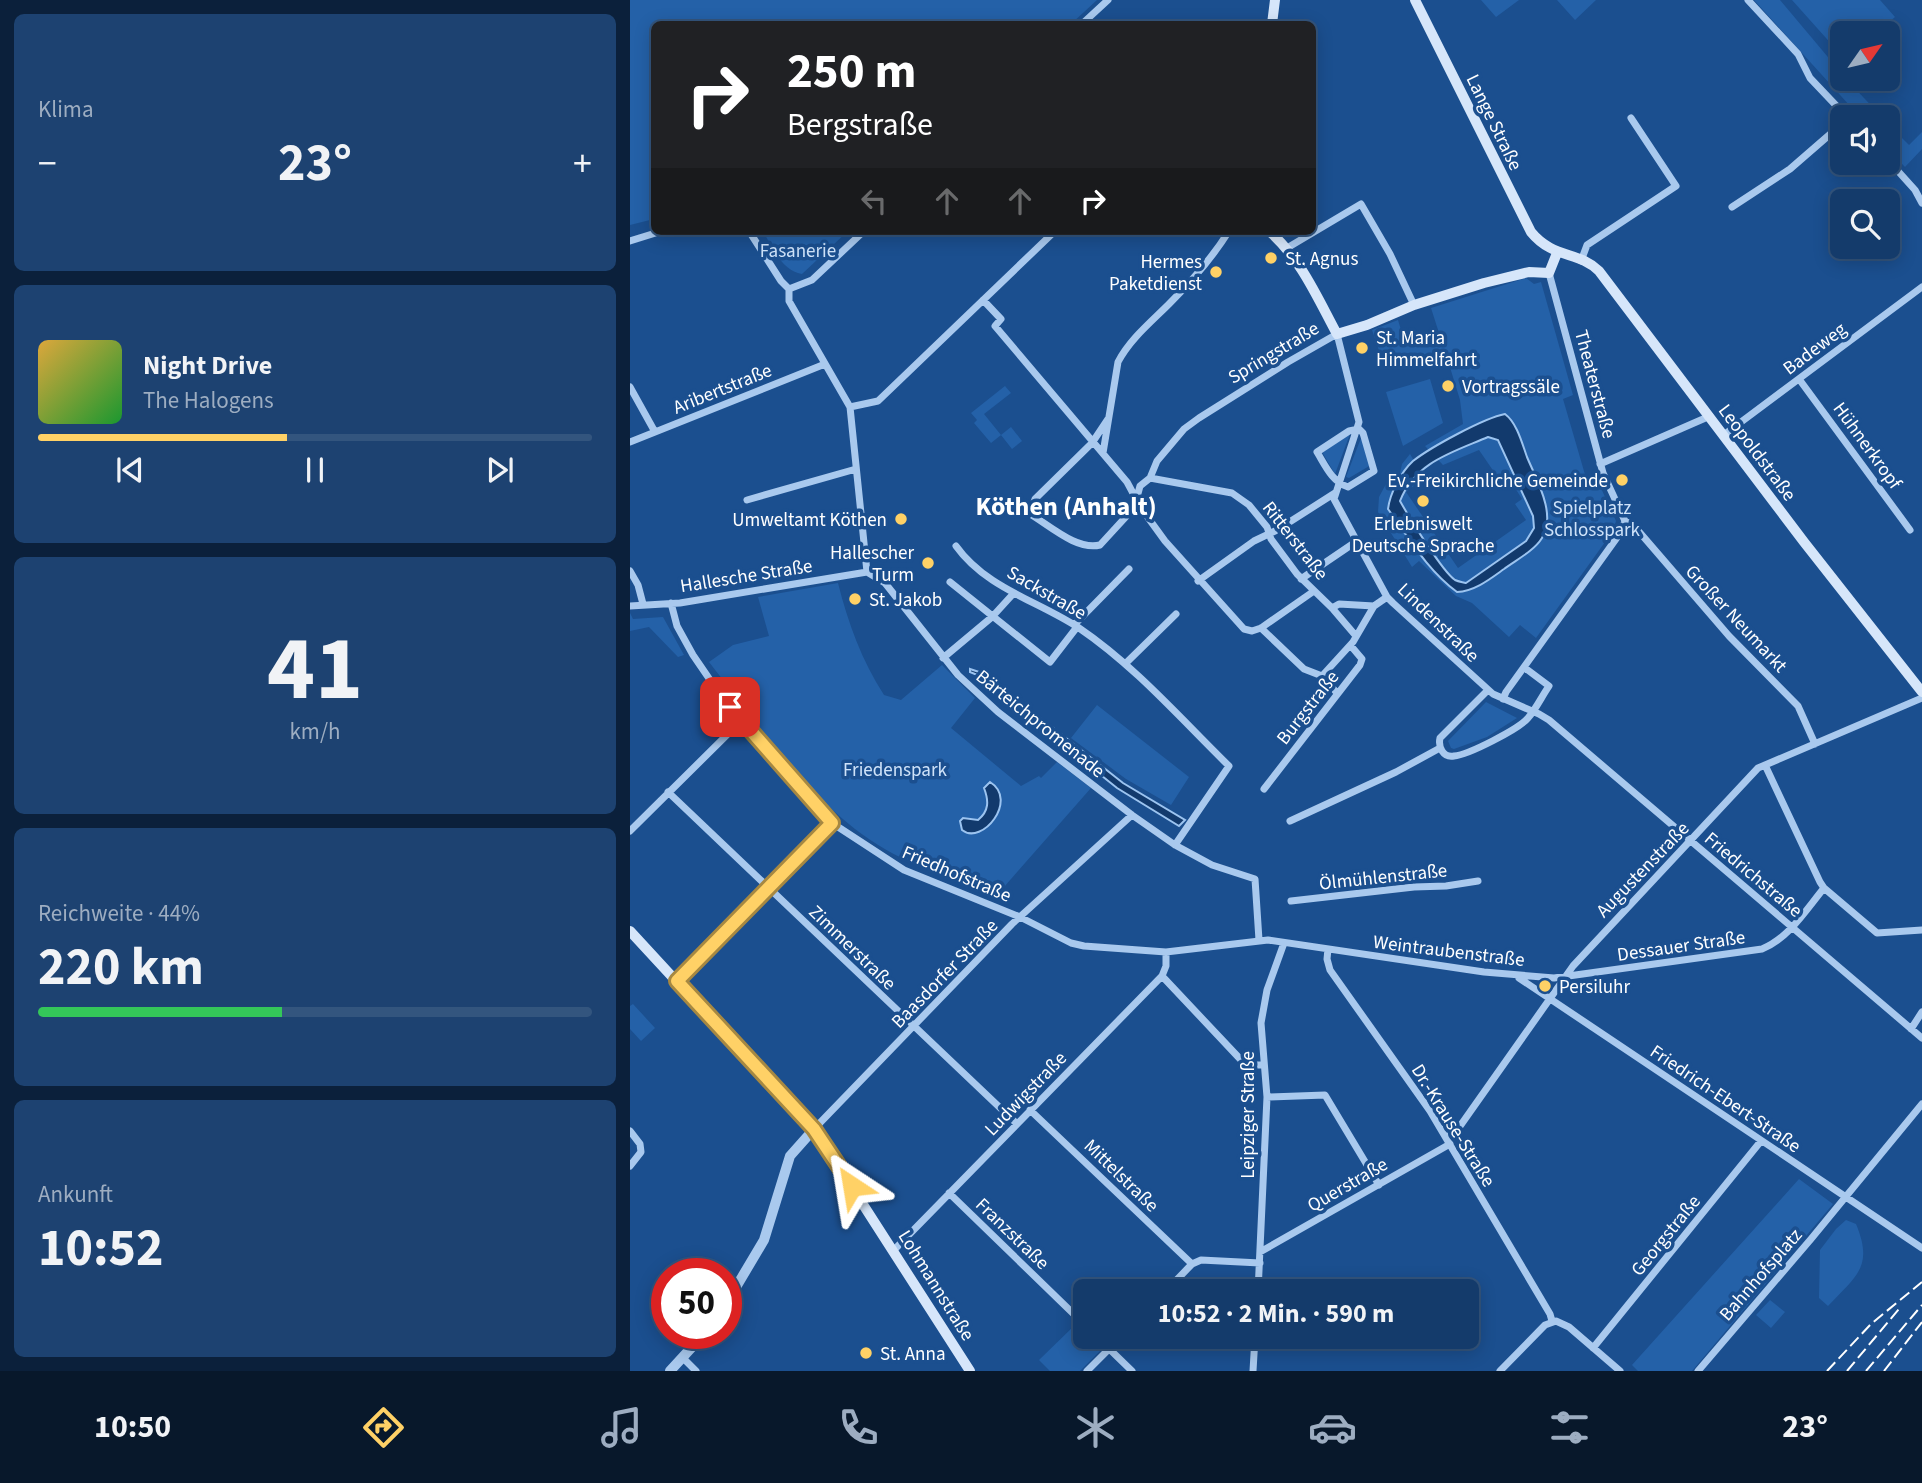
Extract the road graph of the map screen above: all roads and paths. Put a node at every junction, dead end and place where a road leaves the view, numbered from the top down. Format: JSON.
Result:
{"nodes":[{"id":1,"x":1108,"y":0,"type":"edge"},
{"id":2,"x":1275,"y":0,"type":"edge"},
{"id":3,"x":1415,"y":0,"type":"edge"},
{"id":4,"x":1748,"y":0,"type":"edge"},
{"id":5,"x":1085,"y":21,"type":"edge"},
{"id":6,"x":1272,"y":21,"type":"edge"},
{"id":7,"x":1836,"y":105,"type":"edge"},
{"id":8,"x":1630,"y":118,"type":"dead end"},
{"id":9,"x":1830,"y":135,"type":"edge"},
{"id":10,"x":1900,"y":174,"type":"edge"},
{"id":11,"x":1922,"y":203,"type":"edge"},
{"id":12,"x":1732,"y":207,"type":"dead end"},
{"id":13,"x":1316,"y":231,"type":"edge"},
{"id":14,"x":651,"y":234,"type":"edge"},
{"id":15,"x":752,"y":235,"type":"edge"},
{"id":16,"x":860,"y":235,"type":"edge"},
{"id":17,"x":1051,"y":235,"type":"edge"},
{"id":18,"x":1226,"y":235,"type":"edge"},
{"id":19,"x":1273,"y":235,"type":"edge"},
{"id":20,"x":1309,"y":235,"type":"edge"},
{"id":21,"x":630,"y":241,"type":"edge"},
{"id":22,"x":1287,"y":248,"type":"junction"},
{"id":23,"x":1556,"y":252,"type":"junction"},
{"id":24,"x":1581,"y":261,"type":"junction"},
{"id":25,"x":1549,"y":273,"type":"junction"},
{"id":26,"x":1922,"y":287,"type":"edge"},
{"id":27,"x":789,"y":289,"type":"junction"},
{"id":28,"x":984,"y":300,"type":"junction"},
{"id":29,"x":1414,"y":305,"type":"junction"},
{"id":30,"x":1337,"y":334,"type":"junction"},
{"id":31,"x":825,"y":364,"type":"junction"},
{"id":32,"x":1798,"y":379,"type":"junction"},
{"id":33,"x":630,"y":387,"type":"edge"},
{"id":34,"x":850,"y":407,"type":"junction"},
{"id":35,"x":1710,"y":416,"type":"junction"},
{"id":36,"x":1108,"y":419,"type":"junction"},
{"id":37,"x":1359,"y":429,"type":"junction"},
{"id":38,"x":655,"y":432,"type":"junction"},
{"id":39,"x":1725,"y":435,"type":"junction"},
{"id":40,"x":630,"y":442,"type":"edge"},
{"id":41,"x":1093,"y":443,"type":"junction"},
{"id":42,"x":1103,"y":453,"type":"junction"},
{"id":43,"x":1600,"y":464,"type":"junction"},
{"id":44,"x":856,"y":469,"type":"junction"},
{"id":45,"x":1150,"y":478,"type":"junction"},
{"id":46,"x":1339,"y":483,"type":"junction"},
{"id":47,"x":1335,"y":493,"type":"junction"},
{"id":48,"x":1137,"y":498,"type":"junction"},
{"id":49,"x":747,"y":500,"type":"dead end"},
{"id":50,"x":1625,"y":521,"type":"junction"},
{"id":51,"x":1910,"y":530,"type":"dead end"},
{"id":52,"x":1270,"y":532,"type":"junction"},
{"id":53,"x":1357,"y":541,"type":"junction"},
{"id":54,"x":956,"y":546,"type":"dead end"},
{"id":55,"x":1129,"y":569,"type":"dead end"},
{"id":56,"x":630,"y":571,"type":"edge"},
{"id":57,"x":867,"y":572,"type":"junction"},
{"id":58,"x":1301,"y":579,"type":"junction"},
{"id":59,"x":1198,"y":581,"type":"junction"},
{"id":60,"x":950,"y":582,"type":"dead end"},
{"id":61,"x":1314,"y":591,"type":"junction"},
{"id":62,"x":1013,"y":594,"type":"junction"},
{"id":63,"x":1387,"y":597,"type":"junction"},
{"id":64,"x":671,"y":603,"type":"junction"},
{"id":65,"x":643,"y":604,"type":"junction"},
{"id":66,"x":630,"y":606,"type":"edge"},
{"id":67,"x":1374,"y":606,"type":"junction"},
{"id":68,"x":1332,"y":608,"type":"junction"},
{"id":69,"x":1176,"y":614,"type":"dead end"},
{"id":70,"x":992,"y":617,"type":"junction"},
{"id":71,"x":1076,"y":626,"type":"junction"},
{"id":72,"x":1261,"y":628,"type":"junction"},
{"id":73,"x":1356,"y":636,"type":"junction"},
{"id":74,"x":1351,"y":646,"type":"junction"},
{"id":75,"x":943,"y":657,"type":"junction"},
{"id":76,"x":1125,"y":664,"type":"junction"},
{"id":77,"x":1525,"y":668,"type":"junction"},
{"id":78,"x":1322,"y":676,"type":"junction"},
{"id":79,"x":1488,"y":690,"type":"junction"},
{"id":80,"x":1922,"y":692,"type":"edge"},
{"id":81,"x":1337,"y":693,"type":"junction"},
{"id":82,"x":1922,"y":698,"type":"edge"},
{"id":83,"x":1503,"y":699,"type":"junction"},
{"id":84,"x":1532,"y":711,"type":"junction"},
{"id":85,"x":742,"y":720,"type":"junction"},
{"id":86,"x":1815,"y":744,"type":"junction"},
{"id":87,"x":1440,"y":748,"type":"junction"},
{"id":88,"x":1765,"y":765,"type":"junction"},
{"id":89,"x":1264,"y":789,"type":"dead end"},
{"id":90,"x":668,"y":792,"type":"junction"},
{"id":91,"x":1132,"y":815,"type":"junction"},
{"id":92,"x":1290,"y":821,"type":"dead end"},
{"id":93,"x":832,"y":823,"type":"junction"},
{"id":94,"x":630,"y":831,"type":"edge"},
{"id":95,"x":1690,"y":840,"type":"junction"},
{"id":96,"x":1175,"y":845,"type":"junction"},
{"id":97,"x":1478,"y":881,"type":"dead end"},
{"id":98,"x":768,"y":887,"type":"junction"},
{"id":99,"x":1824,"y":888,"type":"junction"},
{"id":100,"x":1291,"y":901,"type":"dead end"},
{"id":101,"x":1020,"y":917,"type":"junction"},
{"id":102,"x":1792,"y":927,"type":"junction"},
{"id":103,"x":1922,"y":930,"type":"edge"},
{"id":104,"x":630,"y":931,"type":"edge"},
{"id":105,"x":1259,"y":940,"type":"junction"},
{"id":106,"x":1284,"y":943,"type":"junction"},
{"id":107,"x":1328,"y":949,"type":"junction"},
{"id":108,"x":1166,"y":952,"type":"junction"},
{"id":109,"x":1511,"y":975,"type":"junction"},
{"id":110,"x":1161,"y":976,"type":"junction"},
{"id":111,"x":1566,"y":977,"type":"junction"},
{"id":112,"x":677,"y":981,"type":"junction"},
{"id":113,"x":1551,"y":998,"type":"junction"},
{"id":114,"x":1922,"y":1012,"type":"edge"},
{"id":115,"x":913,"y":1027,"type":"junction"},
{"id":116,"x":1911,"y":1029,"type":"junction"},
{"id":117,"x":1922,"y":1038,"type":"edge"},
{"id":118,"x":1264,"y":1065,"type":"junction"},
{"id":119,"x":1267,"y":1097,"type":"junction"},
{"id":120,"x":1922,"y":1104,"type":"edge"},
{"id":121,"x":1030,"y":1110,"type":"junction"},
{"id":122,"x":1016,"y":1123,"type":"junction"},
{"id":123,"x":814,"y":1129,"type":"junction"},
{"id":124,"x":630,"y":1131,"type":"edge"},
{"id":125,"x":1448,"y":1141,"type":"junction"},
{"id":126,"x":1761,"y":1141,"type":"junction"},
{"id":127,"x":630,"y":1166,"type":"edge"},
{"id":128,"x":1379,"y":1185,"type":"junction"},
{"id":129,"x":949,"y":1193,"type":"junction"},
{"id":130,"x":1846,"y":1197,"type":"junction"},
{"id":131,"x":1922,"y":1248,"type":"edge"},
{"id":132,"x":894,"y":1250,"type":"junction"},
{"id":133,"x":1260,"y":1252,"type":"junction"},
{"id":134,"x":1260,"y":1263,"type":"junction"},
{"id":135,"x":1192,"y":1264,"type":"junction"},
{"id":136,"x":742,"y":1277,"type":"edge"},
{"id":137,"x":1178,"y":1279,"type":"edge"},
{"id":138,"x":1259,"y":1279,"type":"edge"},
{"id":139,"x":1073,"y":1313,"type":"edge"},
{"id":140,"x":1552,"y":1321,"type":"junction"},
{"id":141,"x":1593,"y":1348,"type":"junction"},
{"id":142,"x":691,"y":1349,"type":"edge"},
{"id":143,"x":1109,"y":1349,"type":"joint"},
{"id":144,"x":1254,"y":1349,"type":"edge"},
{"id":145,"x":683,"y":1358,"type":"junction"},
{"id":146,"x":670,"y":1371,"type":"edge"},
{"id":147,"x":696,"y":1371,"type":"edge"},
{"id":148,"x":970,"y":1371,"type":"edge"},
{"id":149,"x":1087,"y":1371,"type":"edge"},
{"id":150,"x":1132,"y":1371,"type":"edge"},
{"id":151,"x":1253,"y":1371,"type":"edge"},
{"id":152,"x":1500,"y":1371,"type":"edge"},
{"id":153,"x":1620,"y":1371,"type":"edge"},
{"id":154,"x":1698,"y":1371,"type":"edge"}],
"edges":[{"from":1,"to":5,"type":"street"},
{"from":2,"to":6,"type":"main road"},
{"from":3,"to":23,"type":"main road","name":"Lange Straße"},
{"from":4,"to":7,"type":"street"},
{"from":8,"to":24,"type":"street"},
{"from":9,"to":12,"type":"street"},
{"from":10,"to":11,"type":"street"},
{"from":13,"to":29,"type":"street"},
{"from":14,"to":21,"type":"street"},
{"from":15,"to":27,"type":"street"},
{"from":16,"to":27,"type":"street"},
{"from":17,"to":28,"type":"street"},
{"from":18,"to":36,"type":"street"},
{"from":19,"to":22,"type":"main road"},
{"from":20,"to":22,"type":"street"},
{"from":22,"to":30,"type":"main road"},
{"from":23,"to":24,"type":"main road","name":"Leopoldstraße"},
{"from":23,"to":25,"type":"main road"},
{"from":24,"to":35,"type":"main road","name":"Leopoldstraße"},
{"from":25,"to":29,"type":"main road","name":"Springstraße"},
{"from":25,"to":43,"type":"street","name":"Theaterstraße"},
{"from":26,"to":32,"type":"street","name":"Badeweg"},
{"from":27,"to":31,"type":"street"},
{"from":28,"to":34,"type":"street"},
{"from":28,"to":41,"type":"street"},
{"from":29,"to":30,"type":"main road","name":"Springstraße"},
{"from":30,"to":37,"type":"street"},
{"from":30,"to":45,"type":"street","name":"Springstraße"},
{"from":31,"to":34,"type":"street"},
{"from":31,"to":38,"type":"street","name":"Aribertstraße"},
{"from":32,"to":39,"type":"street","name":"Badeweg"},
{"from":32,"to":51,"type":"street","name":"Hühnerkropf"},
{"from":33,"to":38,"type":"street"},
{"from":34,"to":44,"type":"street"},
{"from":35,"to":39,"type":"main road","name":"Leopoldstraße"},
{"from":35,"to":43,"type":"street"},
{"from":36,"to":41,"type":"street"},
{"from":36,"to":42,"type":"street"},
{"from":37,"to":46,"type":"street"},
{"from":37,"to":46,"type":"street"},
{"from":37,"to":46,"type":"street"},
{"from":38,"to":40,"type":"street","name":"Aribertstraße"},
{"from":39,"to":80,"type":"main road","name":"Leopoldstraße"},
{"from":41,"to":42,"type":"street"},
{"from":41,"to":48,"type":"street","name":"Springstraße"},
{"from":42,"to":48,"type":"street"},
{"from":43,"to":50,"type":"street","name":"Theaterstraße"},
{"from":44,"to":49,"type":"street"},
{"from":44,"to":57,"type":"street"},
{"from":45,"to":48,"type":"street","name":"Springstraße"},
{"from":45,"to":52,"type":"street","name":"Ritterstraße"},
{"from":46,"to":47,"type":"street"},
{"from":47,"to":52,"type":"street"},
{"from":47,"to":53,"type":"street","name":"Lindenstraße"},
{"from":48,"to":59,"type":"street"},
{"from":50,"to":77,"type":"street"},
{"from":50,"to":86,"type":"street","name":"Großer Neumarkt"},
{"from":52,"to":58,"type":"street","name":"Ritterstraße"},
{"from":52,"to":59,"type":"street"},
{"from":53,"to":58,"type":"street"},
{"from":53,"to":63,"type":"street","name":"Lindenstraße"},
{"from":54,"to":62,"type":"street","name":"Sackstraße"},
{"from":55,"to":71,"type":"street"},
{"from":56,"to":65,"type":"street"},
{"from":57,"to":64,"type":"street","name":"Hallesche Straße"},
{"from":57,"to":75,"type":"street","name":"Bärteichpromenade"},
{"from":58,"to":61,"type":"street","name":"Ritterstraße"},
{"from":59,"to":72,"type":"street"},
{"from":60,"to":70,"type":"street"},
{"from":61,"to":68,"type":"street","name":"Ritterstraße"},
{"from":61,"to":72,"type":"street"},
{"from":62,"to":70,"type":"street"},
{"from":62,"to":71,"type":"street","name":"Sackstraße"},
{"from":63,"to":67,"type":"street"},
{"from":63,"to":79,"type":"street","name":"Lindenstraße"},
{"from":64,"to":65,"type":"street","name":"Hallesche Straße"},
{"from":64,"to":85,"type":"street","name":"Friedhofstraße"},
{"from":65,"to":66,"type":"street","name":"Hallesche Straße"},
{"from":67,"to":68,"type":"street"},
{"from":67,"to":73,"type":"street"},
{"from":68,"to":73,"type":"street","name":"Ritterstraße"},
{"from":69,"to":76,"type":"street"},
{"from":70,"to":71,"type":"street"},
{"from":70,"to":75,"type":"street"},
{"from":71,"to":76,"type":"street","name":"Sackstraße"},
{"from":72,"to":78,"type":"street"},
{"from":73,"to":74,"type":"street"},
{"from":74,"to":78,"type":"street"},
{"from":74,"to":81,"type":"street","name":"Burgstraße"},
{"from":75,"to":91,"type":"street","name":"Bärteichpromenade"},
{"from":76,"to":96,"type":"street","name":"Sackstraße"},
{"from":77,"to":83,"type":"street"},
{"from":77,"to":84,"type":"street"},
{"from":78,"to":81,"type":"street"},
{"from":79,"to":83,"type":"street","name":"Lindenstraße"},
{"from":79,"to":87,"type":"street"},
{"from":81,"to":89,"type":"street","name":"Burgstraße"},
{"from":82,"to":86,"type":"street","name":"Augustenstraße"},
{"from":83,"to":84,"type":"street","name":"Lindenstraße"},
{"from":84,"to":87,"type":"street"},
{"from":84,"to":95,"type":"street","name":"Friedrichstraße"},
{"from":85,"to":90,"type":"street"},
{"from":85,"to":93,"type":"street","name":"Friedhofstraße"},
{"from":86,"to":88,"type":"street","name":"Augustenstraße"},
{"from":87,"to":92,"type":"street"},
{"from":88,"to":95,"type":"street","name":"Augustenstraße"},
{"from":88,"to":99,"type":"street"},
{"from":90,"to":94,"type":"street"},
{"from":90,"to":98,"type":"street","name":"Zimmerstraße"},
{"from":91,"to":96,"type":"street","name":"Bärteichpromenade"},
{"from":91,"to":101,"type":"street","name":"Baasdorfer Straße"},
{"from":93,"to":98,"type":"street"},
{"from":93,"to":101,"type":"street","name":"Friedhofstraße"},
{"from":95,"to":102,"type":"street","name":"Friedrichstraße"},
{"from":95,"to":111,"type":"street","name":"Augustenstraße"},
{"from":96,"to":105,"type":"street","name":"Bärteichpromenade"},
{"from":97,"to":100,"type":"street","name":"Ölmühlenstraße"},
{"from":98,"to":112,"type":"street"},
{"from":98,"to":115,"type":"street","name":"Zimmerstraße"},
{"from":99,"to":102,"type":"street","name":"Dessauer Straße"},
{"from":99,"to":103,"type":"street"},
{"from":101,"to":108,"type":"street","name":"Friedhofstraße"},
{"from":101,"to":115,"type":"street","name":"Baasdorfer Straße"},
{"from":102,"to":111,"type":"street","name":"Dessauer Straße"},
{"from":102,"to":116,"type":"street","name":"Friedrichstraße"},
{"from":104,"to":112,"type":"main road","name":"Lohmannstraße"},
{"from":105,"to":106,"type":"street","name":"Weintraubenstraße"},
{"from":105,"to":108,"type":"street","name":"Weintraubenstraße"},
{"from":106,"to":107,"type":"street","name":"Weintraubenstraße"},
{"from":106,"to":118,"type":"street","name":"Leipziger Straße"},
{"from":107,"to":109,"type":"street","name":"Weintraubenstraße"},
{"from":107,"to":125,"type":"street","name":"Dr.-Krause-Straße"},
{"from":108,"to":110,"type":"street"},
{"from":109,"to":111,"type":"street","name":"Weintraubenstraße"},
{"from":109,"to":113,"type":"street","name":"Friedrich-Ebert-Straße"},
{"from":110,"to":118,"type":"street"},
{"from":110,"to":121,"type":"street","name":"Ludwigstraße"},
{"from":111,"to":113,"type":"street","name":"Augustenstraße"},
{"from":112,"to":123,"type":"main road","name":"Lohmannstraße"},
{"from":113,"to":125,"type":"street","name":"Augustenstraße"},
{"from":113,"to":126,"type":"street","name":"Friedrich-Ebert-Straße"},
{"from":114,"to":116,"type":"street"},
{"from":115,"to":122,"type":"street","name":"Zimmerstraße"},
{"from":115,"to":123,"type":"street","name":"Baasdorfer Straße"},
{"from":116,"to":117,"type":"street","name":"Friedrichstraße"},
{"from":118,"to":119,"type":"street","name":"Leipziger Straße"},
{"from":119,"to":128,"type":"street"},
{"from":119,"to":133,"type":"street","name":"Leipziger Straße"},
{"from":120,"to":130,"type":"street","name":"Bahnhofsplatz"},
{"from":121,"to":122,"type":"street","name":"Ludwigstraße"},
{"from":121,"to":135,"type":"street","name":"Mittelstraße"},
{"from":122,"to":129,"type":"street","name":"Ludwigstraße"},
{"from":123,"to":132,"type":"main road","name":"Lohmannstraße"},
{"from":123,"to":136,"type":"street"},
{"from":124,"to":127,"type":"street"},
{"from":125,"to":128,"type":"street","name":"Querstraße"},
{"from":125,"to":140,"type":"street","name":"Dr.-Krause-Straße"},
{"from":126,"to":130,"type":"street","name":"Friedrich-Ebert-Straße"},
{"from":126,"to":141,"type":"street","name":"Georgstraße"},
{"from":128,"to":133,"type":"street","name":"Querstraße"},
{"from":129,"to":132,"type":"street","name":"Ludwigstraße"},
{"from":129,"to":139,"type":"street","name":"Franzstraße"},
{"from":130,"to":131,"type":"street","name":"Friedrich-Ebert-Straße"},
{"from":130,"to":154,"type":"street","name":"Bahnhofsplatz"},
{"from":132,"to":148,"type":"main road","name":"Lohmannstraße"},
{"from":133,"to":134,"type":"street","name":"Leipziger Straße"},
{"from":134,"to":135,"type":"street"},
{"from":134,"to":138,"type":"street","name":"Leipziger Straße"},
{"from":135,"to":137,"type":"street"},
{"from":140,"to":141,"type":"street"},
{"from":140,"to":152,"type":"street"},
{"from":141,"to":153,"type":"street"},
{"from":142,"to":145,"type":"street"},
{"from":143,"to":149,"type":"street"},
{"from":143,"to":150,"type":"street"},
{"from":144,"to":151,"type":"street"},
{"from":145,"to":146,"type":"street"},
{"from":145,"to":147,"type":"street"}]}
